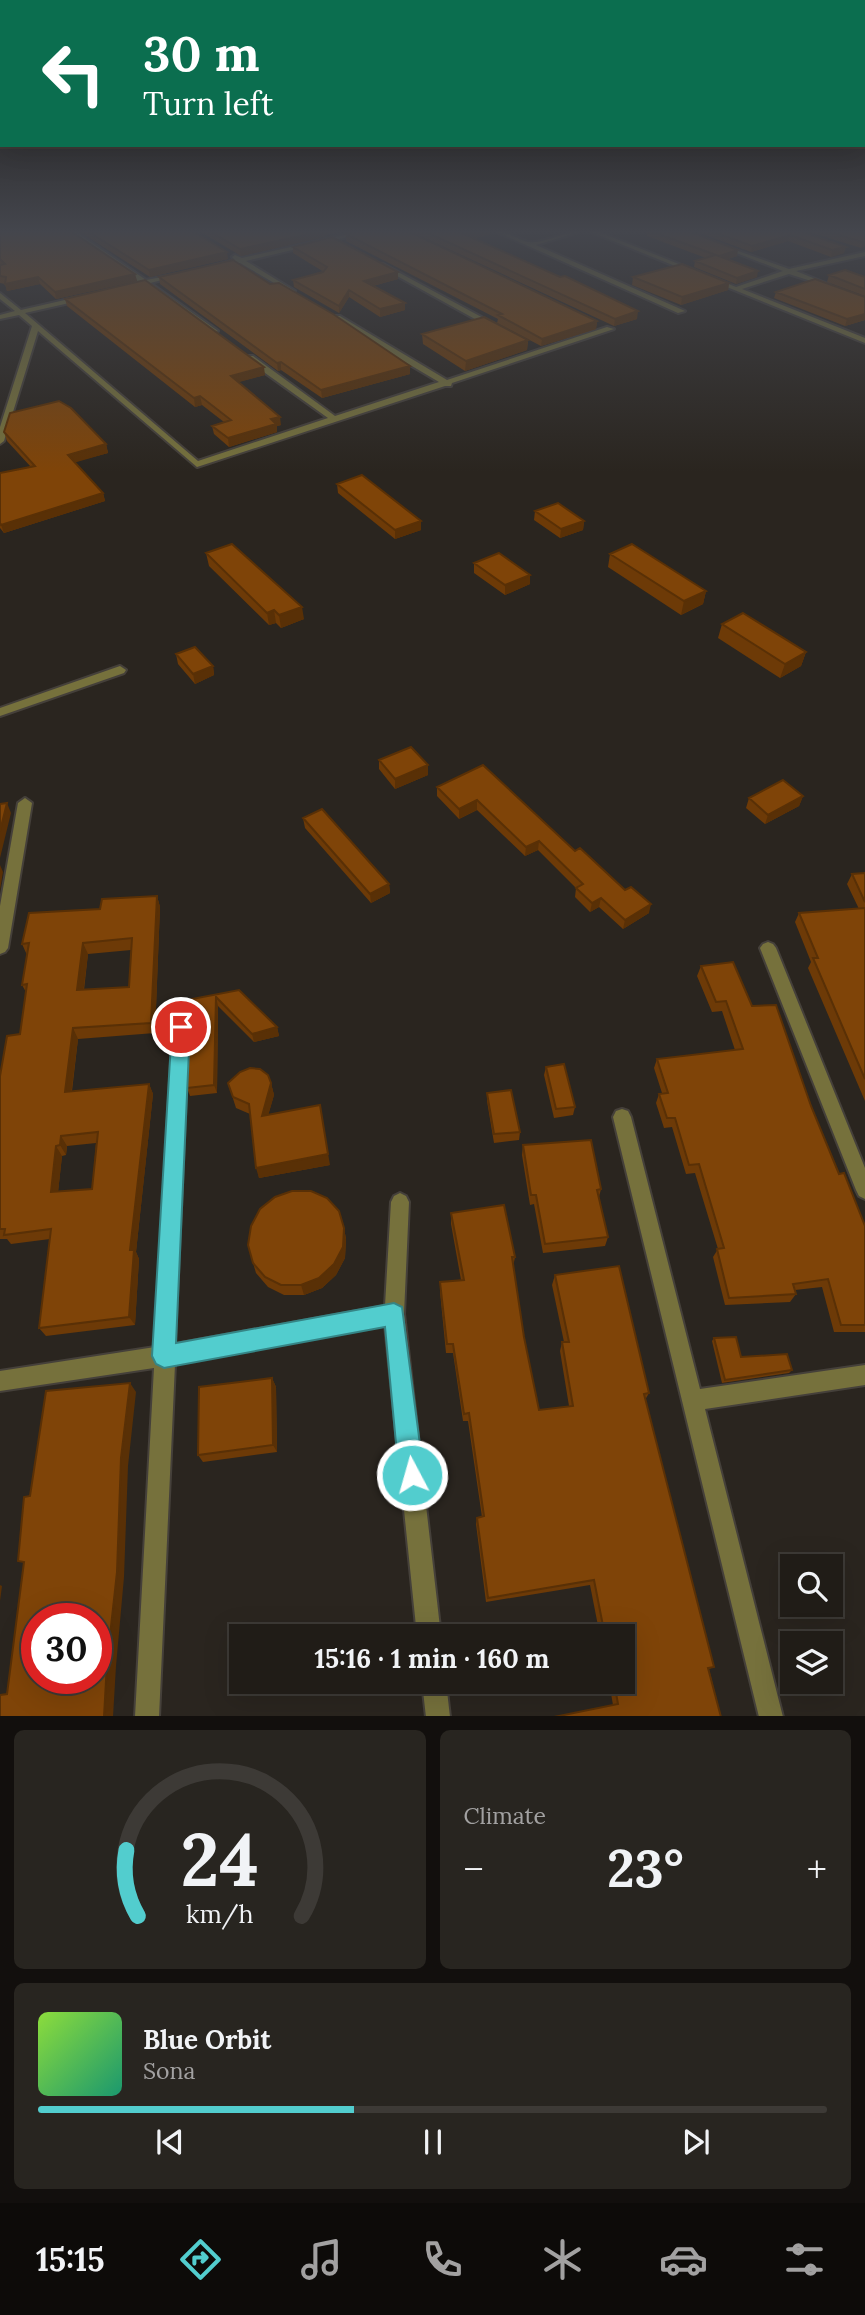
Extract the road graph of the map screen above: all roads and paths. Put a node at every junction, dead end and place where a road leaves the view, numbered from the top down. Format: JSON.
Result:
{"nodes":[{"id":1,"x":20,"y":312,"type":"joint"},
{"id":2,"x":189,"y":312,"type":"edge"},
{"id":3,"x":468,"y":312,"type":"edge"},
{"id":4,"x":793,"y":312,"type":"edge"},
{"id":5,"x":332,"y":315,"type":"edge"},
{"id":6,"x":0,"y":317,"type":"edge"},
{"id":7,"x":598,"y":323,"type":"edge"},
{"id":8,"x":36,"y":326,"type":"junction"},
{"id":9,"x":508,"y":334,"type":"edge"},
{"id":10,"x":224,"y":338,"type":"edge"},
{"id":11,"x":865,"y":341,"type":"edge"},
{"id":12,"x":531,"y":347,"type":"edge"},
{"id":13,"x":543,"y":353,"type":"junction"},
{"id":14,"x":246,"y":355,"type":"edge"},
{"id":15,"x":447,"y":384,"type":"junction"},
{"id":16,"x":334,"y":419,"type":"junction"},
{"id":17,"x":0,"y":441,"type":"edge"},
{"id":18,"x":120,"y":670,"type":"dead end"},
{"id":19,"x":0,"y":712,"type":"edge"},
{"id":20,"x":25,"y":803,"type":"dead end"},
{"id":21,"x":0,"y":948,"type":"edge"},
{"id":22,"x":768,"y":948,"type":"dead end"},
{"id":23,"x":181,"y":1027,"type":"dead end"},
{"id":24,"x":622,"y":1118,"type":"dead end"},
{"id":25,"x":865,"y":1189,"type":"edge"},
{"id":26,"x":400,"y":1202,"type":"dead end"},
{"id":27,"x":394,"y":1314,"type":"junction"},
{"id":28,"x":164,"y":1356,"type":"junction"},
{"id":29,"x":865,"y":1375,"type":"edge"},
{"id":30,"x":0,"y":1381,"type":"edge"},
{"id":31,"x":695,"y":1400,"type":"junction"},
{"id":32,"x":428,"y":1624,"type":"edge"},
{"id":33,"x":435,"y":1694,"type":"edge"},
{"id":34,"x":148,"y":1716,"type":"edge"},
{"id":35,"x":438,"y":1716,"type":"edge"},
{"id":36,"x":771,"y":1716,"type":"edge"}],
"edges":[{"from":1,"to":6,"type":"street"},
{"from":1,"to":8,"type":"street"},
{"from":2,"to":10,"type":"street"},
{"from":3,"to":9,"type":"street"},
{"from":4,"to":11,"type":"street"},
{"from":5,"to":15,"type":"street"},
{"from":7,"to":13,"type":"street"},
{"from":8,"to":16,"type":"street"},
{"from":8,"to":17,"type":"street"},
{"from":12,"to":13,"type":"street"},
{"from":13,"to":15,"type":"street"},
{"from":14,"to":16,"type":"street"},
{"from":15,"to":16,"type":"street"},
{"from":18,"to":19,"type":"street"},
{"from":20,"to":21,"type":"street"},
{"from":22,"to":25,"type":"street"},
{"from":23,"to":28,"type":"street"},
{"from":24,"to":31,"type":"street"},
{"from":26,"to":27,"type":"street"},
{"from":27,"to":28,"type":"street"},
{"from":27,"to":32,"type":"street"},
{"from":28,"to":30,"type":"street"},
{"from":28,"to":34,"type":"street"},
{"from":29,"to":31,"type":"street"},
{"from":31,"to":36,"type":"street"},
{"from":33,"to":35,"type":"street"}]}
